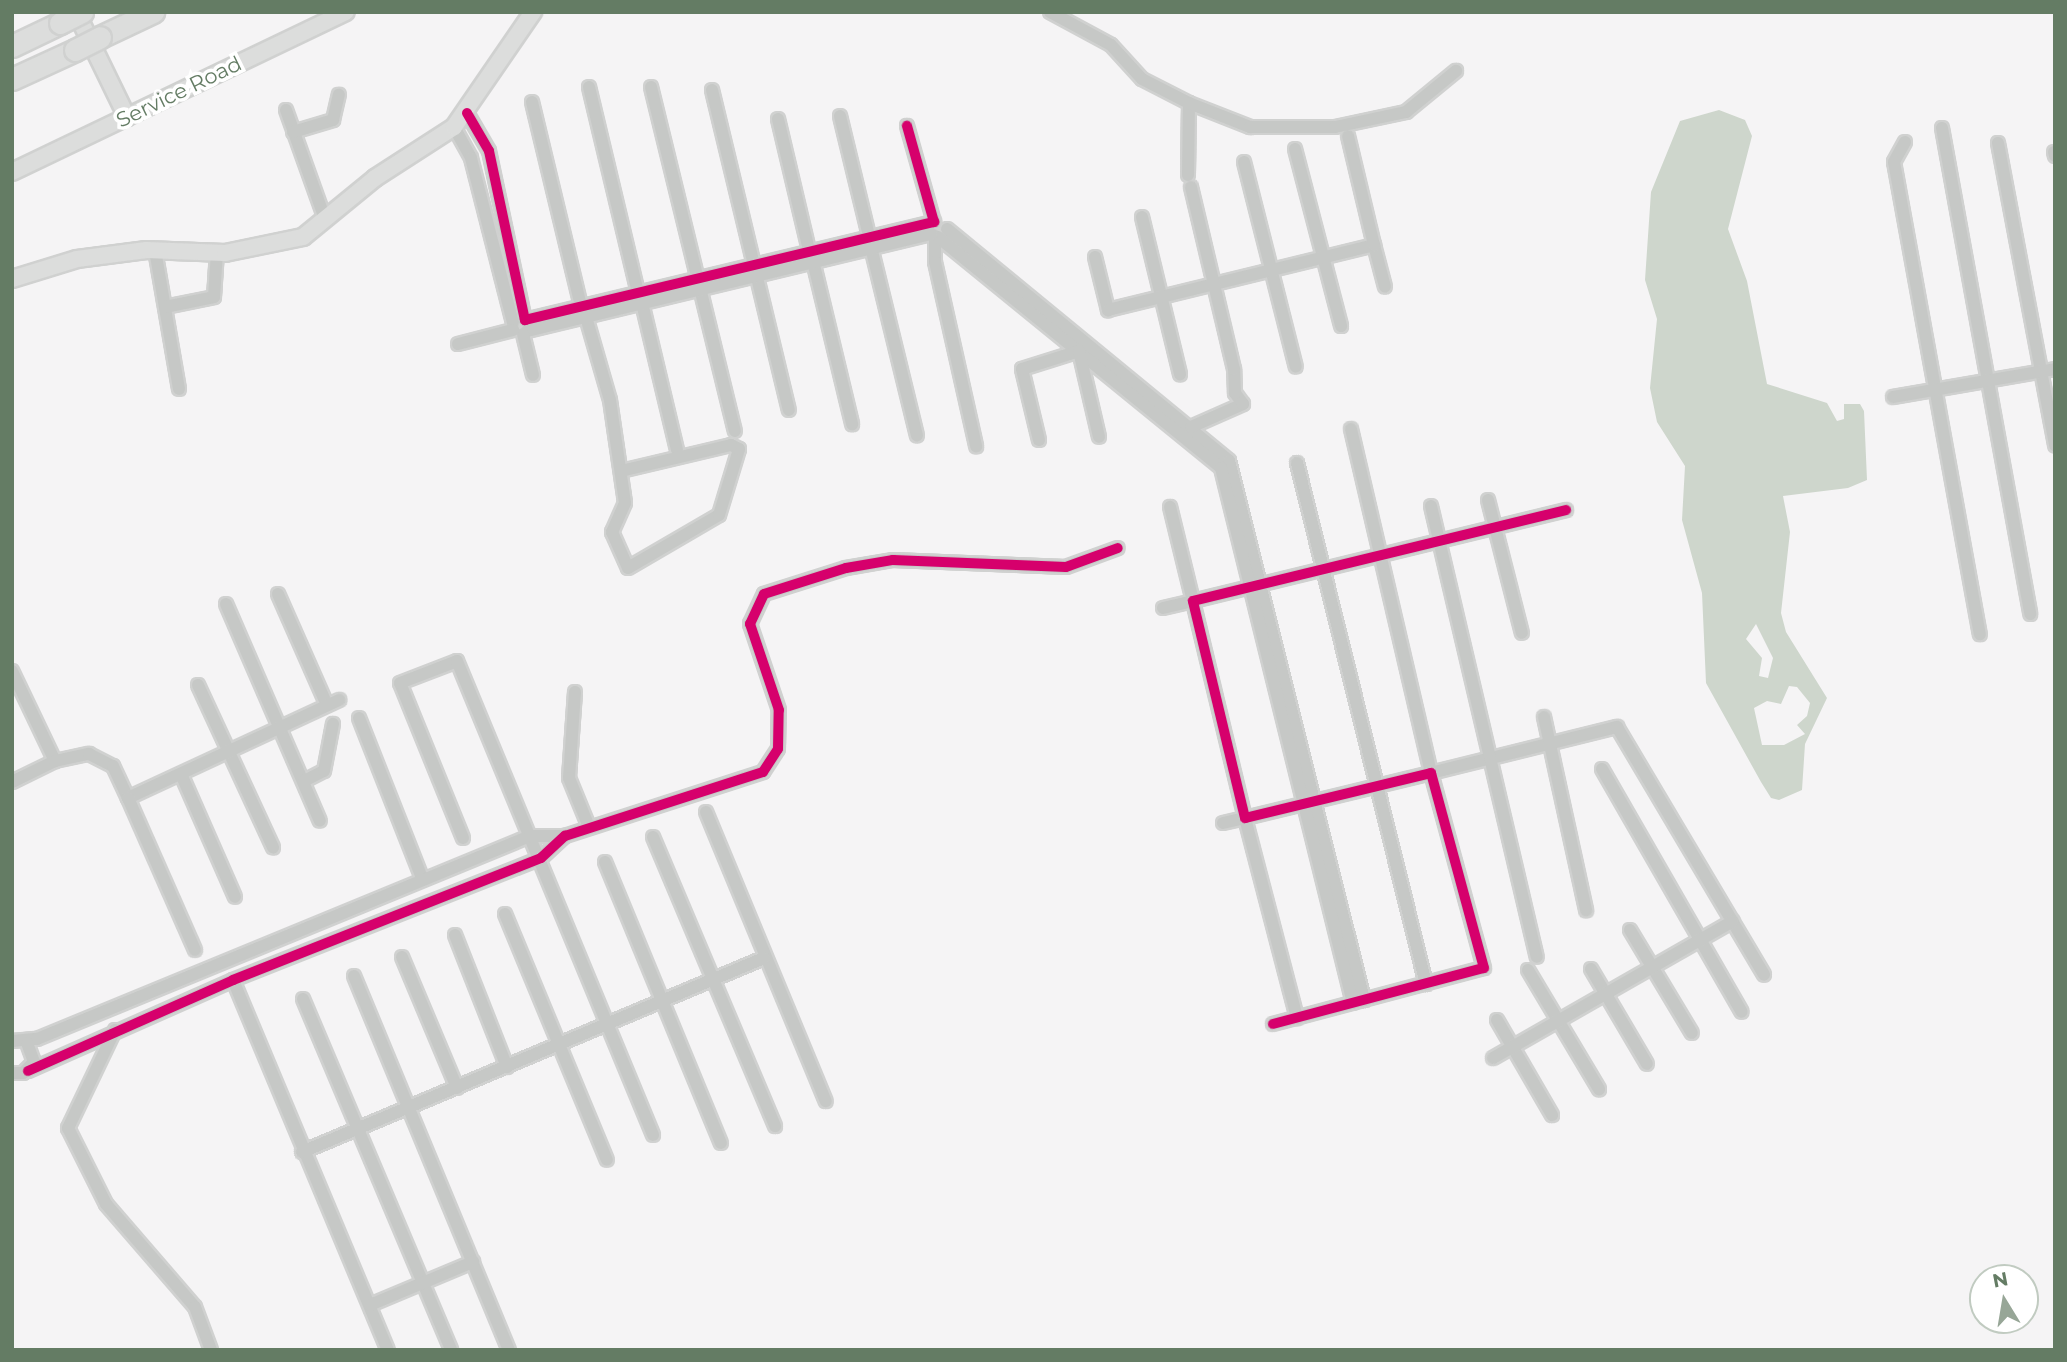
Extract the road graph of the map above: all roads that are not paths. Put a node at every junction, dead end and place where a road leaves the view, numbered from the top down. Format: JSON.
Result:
{"nodes":[{"id":1,"x":82,"y":12,"type":"edge"},
{"id":2,"x":153,"y":12,"type":"edge"},
{"id":3,"x":346,"y":12,"type":"edge"},
{"id":4,"x":533,"y":12,"type":"edge"},
{"id":5,"x":1050,"y":12,"type":"edge"},
{"id":6,"x":68,"y":18,"type":"edge"},
{"id":7,"x":12,"y":46,"type":"edge"},
{"id":8,"x":1456,"y":71,"type":"dead end"},
{"id":9,"x":12,"y":79,"type":"edge"},
{"id":10,"x":589,"y":87,"type":"dead end"},
{"id":11,"x":650,"y":87,"type":"dead end"},
{"id":12,"x":712,"y":90,"type":"dead end"},
{"id":13,"x":339,"y":95,"type":"dead end"},
{"id":14,"x":532,"y":102,"type":"dead end"},
{"id":15,"x":1189,"y":103,"type":"junction"},
{"id":16,"x":286,"y":110,"type":"dead end"},
{"id":17,"x":467,"y":113,"type":"junction"},
{"id":18,"x":840,"y":116,"type":"dead end"},
{"id":19,"x":127,"y":117,"type":"junction"},
{"id":20,"x":778,"y":119,"type":"dead end"},
{"id":21,"x":907,"y":126,"type":"dead end"},
{"id":22,"x":454,"y":127,"type":"junction"},
{"id":23,"x":1942,"y":128,"type":"dead end"},
{"id":24,"x":293,"y":132,"type":"junction"},
{"id":25,"x":1348,"y":136,"type":"dead end"},
{"id":26,"x":1905,"y":142,"type":"dead end"},
{"id":27,"x":1998,"y":143,"type":"dead end"},
{"id":28,"x":1295,"y":149,"type":"dead end"},
{"id":29,"x":1244,"y":162,"type":"dead end"},
{"id":30,"x":12,"y":172,"type":"edge"},
{"id":31,"x":1142,"y":217,"type":"dead end"},
{"id":32,"x":325,"y":219,"type":"junction"},
{"id":33,"x":937,"y":232,"type":"junction"},
{"id":34,"x":870,"y":241,"type":"junction"},
{"id":35,"x":1374,"y":245,"type":"junction"},
{"id":36,"x":155,"y":250,"type":"junction"},
{"id":37,"x":216,"y":252,"type":"junction"},
{"id":38,"x":811,"y":256,"type":"junction"},
{"id":39,"x":1095,"y":257,"type":"dead end"},
{"id":40,"x":1324,"y":257,"type":"junction"},
{"id":41,"x":754,"y":270,"type":"junction"},
{"id":42,"x":1269,"y":270,"type":"junction"},
{"id":43,"x":12,"y":279,"type":"edge"},
{"id":44,"x":1214,"y":283,"type":"junction"},
{"id":45,"x":698,"y":284,"type":"junction"},
{"id":46,"x":1385,"y":287,"type":"dead end"},
{"id":47,"x":1160,"y":297,"type":"junction"},
{"id":48,"x":640,"y":298,"type":"junction"},
{"id":49,"x":164,"y":307,"type":"junction"},
{"id":50,"x":583,"y":312,"type":"junction"},
{"id":51,"x":1341,"y":326,"type":"dead end"},
{"id":52,"x":520,"y":328,"type":"junction"},
{"id":53,"x":458,"y":344,"type":"dead end"},
{"id":54,"x":1079,"y":351,"type":"junction"},
{"id":55,"x":1296,"y":367,"type":"dead end"},
{"id":56,"x":2055,"y":369,"type":"edge"},
{"id":57,"x":2039,"y":371,"type":"junction"},
{"id":58,"x":1180,"y":374,"type":"dead end"},
{"id":59,"x":533,"y":375,"type":"dead end"},
{"id":60,"x":1988,"y":380,"type":"junction"},
{"id":61,"x":179,"y":389,"type":"dead end"},
{"id":62,"x":1934,"y":390,"type":"junction"},
{"id":63,"x":1893,"y":397,"type":"dead end"},
{"id":64,"x":789,"y":410,"type":"dead end"},
{"id":65,"x":852,"y":424,"type":"dead end"},
{"id":66,"x":1191,"y":427,"type":"junction"},
{"id":67,"x":1351,"y":429,"type":"dead end"},
{"id":68,"x":735,"y":431,"type":"dead end"},
{"id":69,"x":917,"y":435,"type":"dead end"},
{"id":70,"x":1099,"y":438,"type":"dead end"},
{"id":71,"x":1039,"y":440,"type":"dead end"},
{"id":72,"x":976,"y":446,"type":"dead end"},
{"id":73,"x":2055,"y":446,"type":"edge"},
{"id":74,"x":677,"y":450,"type":"dead end"},
{"id":75,"x":1297,"y":463,"type":"dead end"},
{"id":76,"x":621,"y":471,"type":"junction"},
{"id":77,"x":1488,"y":500,"type":"dead end"},
{"id":78,"x":1431,"y":506,"type":"dead end"},
{"id":79,"x":1170,"y":507,"type":"dead end"},
{"id":80,"x":1566,"y":510,"type":"dead end"},
{"id":81,"x":1496,"y":529,"type":"junction"},
{"id":82,"x":1440,"y":543,"type":"junction"},
{"id":83,"x":1118,"y":548,"type":"dead end"},
{"id":84,"x":1381,"y":556,"type":"junction"},
{"id":85,"x":1324,"y":569,"type":"junction"},
{"id":86,"x":1256,"y":586,"type":"junction"},
{"id":87,"x":278,"y":594,"type":"dead end"},
{"id":88,"x":1192,"y":601,"type":"junction"},
{"id":89,"x":226,"y":604,"type":"dead end"},
{"id":90,"x":1163,"y":608,"type":"dead end"},
{"id":91,"x":2030,"y":614,"type":"dead end"},
{"id":92,"x":1522,"y":633,"type":"dead end"},
{"id":93,"x":1980,"y":634,"type":"dead end"},
{"id":94,"x":12,"y":671,"type":"edge"},
{"id":95,"x":198,"y":685,"type":"dead end"},
{"id":96,"x":575,"y":692,"type":"dead end"},
{"id":97,"x":1544,"y":717,"type":"dead end"},
{"id":98,"x":359,"y":718,"type":"dead end"},
{"id":99,"x":333,"y":724,"type":"dead end"},
{"id":100,"x":282,"y":727,"type":"junction"},
{"id":101,"x":1549,"y":742,"type":"junction"},
{"id":102,"x":230,"y":750,"type":"junction"},
{"id":103,"x":1492,"y":757,"type":"junction"},
{"id":104,"x":55,"y":761,"type":"junction"},
{"id":105,"x":1602,"y":769,"type":"dead end"},
{"id":106,"x":1431,"y":773,"type":"junction"},
{"id":107,"x":180,"y":774,"type":"junction"},
{"id":108,"x":304,"y":781,"type":"junction"},
{"id":109,"x":12,"y":782,"type":"edge"},
{"id":110,"x":1377,"y":786,"type":"junction"},
{"id":111,"x":128,"y":798,"type":"junction"},
{"id":112,"x":1310,"y":803,"type":"junction"},
{"id":113,"x":706,"y":812,"type":"dead end"},
{"id":114,"x":1245,"y":818,"type":"junction"},
{"id":115,"x":320,"y":821,"type":"dead end"},
{"id":116,"x":1223,"y":823,"type":"dead end"},
{"id":117,"x":589,"y":827,"type":"junction"},
{"id":118,"x":530,"y":836,"type":"junction"},
{"id":119,"x":565,"y":836,"type":"junction"},
{"id":120,"x":653,"y":837,"type":"dead end"},
{"id":121,"x":463,"y":838,"type":"dead end"},
{"id":122,"x":273,"y":847,"type":"dead end"},
{"id":123,"x":541,"y":858,"type":"junction"},
{"id":124,"x":605,"y":862,"type":"dead end"},
{"id":125,"x":422,"y":878,"type":"junction"},
{"id":126,"x":383,"y":894,"type":"junction"},
{"id":127,"x":235,"y":897,"type":"dead end"},
{"id":128,"x":1586,"y":910,"type":"dead end"},
{"id":129,"x":505,"y":914,"type":"dead end"},
{"id":130,"x":393,"y":917,"type":"junction"},
{"id":131,"x":1733,"y":921,"type":"junction"},
{"id":132,"x":1630,"y":930,"type":"dead end"},
{"id":133,"x":455,"y":935,"type":"dead end"},
{"id":134,"x":1700,"y":940,"type":"junction"},
{"id":135,"x":195,"y":950,"type":"dead end"},
{"id":136,"x":402,"y":957,"type":"dead end"},
{"id":137,"x":1538,"y":957,"type":"dead end"},
{"id":138,"x":764,"y":958,"type":"junction"},
{"id":139,"x":1653,"y":967,"type":"junction"},
{"id":140,"x":1591,"y":969,"type":"dead end"},
{"id":141,"x":1528,"y":970,"type":"dead end"},
{"id":142,"x":1764,"y":975,"type":"dead end"},
{"id":143,"x":354,"y":976,"type":"dead end"},
{"id":144,"x":713,"y":979,"type":"junction"},
{"id":145,"x":233,"y":980,"type":"junction"},
{"id":146,"x":1426,"y":984,"type":"junction"},
{"id":147,"x":1606,"y":994,"type":"junction"},
{"id":148,"x":303,"y":999,"type":"dead end"},
{"id":149,"x":663,"y":1001,"type":"junction"},
{"id":150,"x":1359,"y":1002,"type":"junction"},
{"id":151,"x":1741,"y":1012,"type":"dead end"},
{"id":152,"x":1297,"y":1018,"type":"junction"},
{"id":153,"x":1497,"y":1020,"type":"dead end"},
{"id":154,"x":1558,"y":1021,"type":"junction"},
{"id":155,"x":1273,"y":1024,"type":"dead end"},
{"id":156,"x":608,"y":1025,"type":"junction"},
{"id":157,"x":115,"y":1030,"type":"junction"},
{"id":158,"x":1692,"y":1033,"type":"dead end"},
{"id":159,"x":17,"y":1038,"type":"edge"},
{"id":160,"x":558,"y":1045,"type":"junction"},
{"id":161,"x":1513,"y":1047,"type":"junction"},
{"id":162,"x":1493,"y":1058,"type":"dead end"},
{"id":163,"x":1647,"y":1064,"type":"dead end"},
{"id":164,"x":507,"y":1067,"type":"junction"},
{"id":165,"x":28,"y":1071,"type":"junction"},
{"id":166,"x":12,"y":1073,"type":"edge"},
{"id":167,"x":457,"y":1088,"type":"junction"},
{"id":168,"x":1599,"y":1088,"type":"dead end"},
{"id":169,"x":826,"y":1101,"type":"dead end"},
{"id":170,"x":410,"y":1107,"type":"junction"},
{"id":171,"x":1552,"y":1115,"type":"dead end"},
{"id":172,"x":775,"y":1126,"type":"dead end"},
{"id":173,"x":357,"y":1130,"type":"junction"},
{"id":174,"x":653,"y":1135,"type":"dead end"},
{"id":175,"x":721,"y":1143,"type":"dead end"},
{"id":176,"x":302,"y":1152,"type":"junction"},
{"id":177,"x":607,"y":1160,"type":"dead end"},
{"id":178,"x":473,"y":1262,"type":"junction"},
{"id":179,"x":422,"y":1283,"type":"junction"},
{"id":180,"x":370,"y":1305,"type":"junction"},
{"id":181,"x":211,"y":1350,"type":"edge"},
{"id":182,"x":388,"y":1350,"type":"edge"},
{"id":183,"x":451,"y":1350,"type":"edge"},
{"id":184,"x":509,"y":1350,"type":"edge"}],
"edges":[{"from":1,"to":6,"type":"highway","bridge":true},
{"from":2,"to":9,"type":"highway","bridge":true},
{"from":3,"to":19,"type":"street","name":"Service Road"},
{"from":4,"to":17,"type":"street"},
{"from":5,"to":15,"type":"street"},
{"from":6,"to":7,"type":"highway"},
{"from":6,"to":19,"type":"street"},
{"from":8,"to":15,"type":"street"},
{"from":10,"to":48,"type":"street"},
{"from":11,"to":45,"type":"street"},
{"from":12,"to":41,"type":"street"},
{"from":13,"to":24,"type":"street"},
{"from":14,"to":50,"type":"street"},
{"from":15,"to":44,"type":"street"},
{"from":16,"to":24,"type":"street"},
{"from":17,"to":22,"type":"street"},
{"from":17,"to":52,"type":"street"},
{"from":18,"to":34,"type":"street"},
{"from":19,"to":30,"type":"street","name":"Service Road"},
{"from":20,"to":38,"type":"street"},
{"from":21,"to":33,"type":"street"},
{"from":22,"to":32,"type":"street"},
{"from":22,"to":52,"type":"street"},
{"from":23,"to":60,"type":"street"},
{"from":24,"to":32,"type":"street"},
{"from":25,"to":35,"type":"street"},
{"from":26,"to":62,"type":"street"},
{"from":27,"to":57,"type":"street"},
{"from":28,"to":40,"type":"street"},
{"from":29,"to":42,"type":"street"},
{"from":31,"to":47,"type":"street"},
{"from":32,"to":37,"type":"street"},
{"from":33,"to":34,"type":"street"},
{"from":33,"to":54,"type":"street"},
{"from":33,"to":66,"type":"street"},
{"from":33,"to":72,"type":"street"},
{"from":34,"to":38,"type":"street"},
{"from":34,"to":69,"type":"street"},
{"from":35,"to":40,"type":"street"},
{"from":35,"to":46,"type":"street"},
{"from":36,"to":37,"type":"street"},
{"from":36,"to":43,"type":"street"},
{"from":36,"to":49,"type":"street"},
{"from":37,"to":49,"type":"street"},
{"from":38,"to":41,"type":"street"},
{"from":38,"to":65,"type":"street"},
{"from":39,"to":47,"type":"street"},
{"from":40,"to":42,"type":"street"},
{"from":40,"to":51,"type":"street"},
{"from":41,"to":45,"type":"street"},
{"from":41,"to":64,"type":"street"},
{"from":42,"to":44,"type":"street"},
{"from":42,"to":55,"type":"street"},
{"from":44,"to":47,"type":"street"},
{"from":44,"to":66,"type":"street"},
{"from":45,"to":48,"type":"street"},
{"from":45,"to":68,"type":"street"},
{"from":47,"to":58,"type":"street"},
{"from":48,"to":50,"type":"street"},
{"from":48,"to":74,"type":"street"},
{"from":49,"to":61,"type":"street"},
{"from":50,"to":52,"type":"street"},
{"from":50,"to":76,"type":"street"},
{"from":52,"to":53,"type":"street"},
{"from":52,"to":59,"type":"street"},
{"from":54,"to":70,"type":"street"},
{"from":54,"to":71,"type":"street"},
{"from":54,"to":86,"type":"street"},
{"from":56,"to":57,"type":"street"},
{"from":57,"to":60,"type":"street"},
{"from":57,"to":73,"type":"street"},
{"from":60,"to":62,"type":"street"},
{"from":60,"to":91,"type":"street"},
{"from":62,"to":63,"type":"street"},
{"from":62,"to":93,"type":"street"},
{"from":66,"to":86,"type":"street"},
{"from":67,"to":84,"type":"street"},
{"from":75,"to":85,"type":"street"},
{"from":76,"to":76,"type":"street"},
{"from":77,"to":81,"type":"street"},
{"from":78,"to":82,"type":"street"},
{"from":79,"to":88,"type":"street"},
{"from":80,"to":81,"type":"street"},
{"from":81,"to":82,"type":"street"},
{"from":81,"to":92,"type":"street"},
{"from":82,"to":84,"type":"street"},
{"from":82,"to":103,"type":"street"},
{"from":83,"to":117,"type":"street"},
{"from":84,"to":85,"type":"street"},
{"from":84,"to":106,"type":"street"},
{"from":85,"to":86,"type":"street"},
{"from":85,"to":110,"type":"street"},
{"from":86,"to":88,"type":"street"},
{"from":86,"to":112,"type":"street"},
{"from":87,"to":100,"type":"street"},
{"from":88,"to":90,"type":"street"},
{"from":88,"to":114,"type":"street"},
{"from":89,"to":100,"type":"street"},
{"from":94,"to":104,"type":"street"},
{"from":95,"to":102,"type":"street"},
{"from":96,"to":117,"type":"street"},
{"from":97,"to":101,"type":"street"},
{"from":98,"to":125,"type":"street"},
{"from":99,"to":108,"type":"street"},
{"from":100,"to":102,"type":"street"},
{"from":100,"to":108,"type":"street"},
{"from":101,"to":103,"type":"street"},
{"from":101,"to":128,"type":"street"},
{"from":101,"to":131,"type":"street"},
{"from":102,"to":107,"type":"street"},
{"from":102,"to":122,"type":"street"},
{"from":103,"to":106,"type":"street"},
{"from":103,"to":137,"type":"street"},
{"from":104,"to":109,"type":"street"},
{"from":104,"to":111,"type":"street"},
{"from":105,"to":134,"type":"street"},
{"from":106,"to":110,"type":"street"},
{"from":106,"to":146,"type":"street"},
{"from":107,"to":111,"type":"street"},
{"from":107,"to":127,"type":"street"},
{"from":108,"to":115,"type":"street"},
{"from":110,"to":112,"type":"street"},
{"from":110,"to":146,"type":"street"},
{"from":111,"to":135,"type":"street"},
{"from":112,"to":114,"type":"street"},
{"from":112,"to":150,"type":"street"},
{"from":113,"to":138,"type":"street"},
{"from":114,"to":116,"type":"street"},
{"from":114,"to":152,"type":"street"},
{"from":117,"to":119,"type":"street"},
{"from":118,"to":119,"type":"street"},
{"from":118,"to":121,"type":"street"},
{"from":118,"to":123,"type":"street"},
{"from":118,"to":125,"type":"street"},
{"from":119,"to":123,"type":"street"},
{"from":120,"to":144,"type":"street"},
{"from":123,"to":130,"type":"street"},
{"from":123,"to":156,"type":"street"},
{"from":124,"to":149,"type":"street"},
{"from":125,"to":126,"type":"street"},
{"from":126,"to":130,"type":"street"},
{"from":126,"to":159,"type":"street"},
{"from":129,"to":160,"type":"street"},
{"from":130,"to":145,"type":"street"},
{"from":131,"to":134,"type":"street"},
{"from":131,"to":142,"type":"street"},
{"from":132,"to":139,"type":"street"},
{"from":133,"to":164,"type":"street"},
{"from":134,"to":139,"type":"street"},
{"from":134,"to":151,"type":"street"},
{"from":136,"to":167,"type":"street"},
{"from":138,"to":144,"type":"street"},
{"from":138,"to":169,"type":"street"},
{"from":139,"to":147,"type":"street"},
{"from":139,"to":158,"type":"street"},
{"from":140,"to":147,"type":"street"},
{"from":141,"to":154,"type":"street"},
{"from":143,"to":170,"type":"street"},
{"from":144,"to":149,"type":"street"},
{"from":144,"to":172,"type":"street"},
{"from":145,"to":157,"type":"street"},
{"from":145,"to":176,"type":"street"},
{"from":146,"to":150,"type":"street"},
{"from":147,"to":154,"type":"street"},
{"from":147,"to":163,"type":"street"},
{"from":148,"to":173,"type":"street"},
{"from":149,"to":156,"type":"street"},
{"from":149,"to":175,"type":"street"},
{"from":150,"to":152,"type":"street"},
{"from":152,"to":155,"type":"street"},
{"from":153,"to":161,"type":"street"},
{"from":154,"to":161,"type":"street"},
{"from":154,"to":168,"type":"street"},
{"from":156,"to":160,"type":"street"},
{"from":156,"to":174,"type":"street"},
{"from":157,"to":165,"type":"street"},
{"from":157,"to":181,"type":"street"},
{"from":159,"to":165,"type":"street"},
{"from":160,"to":164,"type":"street"},
{"from":160,"to":177,"type":"street"},
{"from":161,"to":162,"type":"street"},
{"from":161,"to":171,"type":"street"},
{"from":164,"to":167,"type":"street"},
{"from":165,"to":166,"type":"street"},
{"from":167,"to":170,"type":"street"},
{"from":170,"to":173,"type":"street"},
{"from":170,"to":178,"type":"street"},
{"from":173,"to":176,"type":"street"},
{"from":173,"to":179,"type":"street"},
{"from":176,"to":180,"type":"street"},
{"from":178,"to":179,"type":"street"},
{"from":178,"to":184,"type":"street"},
{"from":179,"to":180,"type":"street"},
{"from":179,"to":183,"type":"street"},
{"from":180,"to":182,"type":"street"}]}
